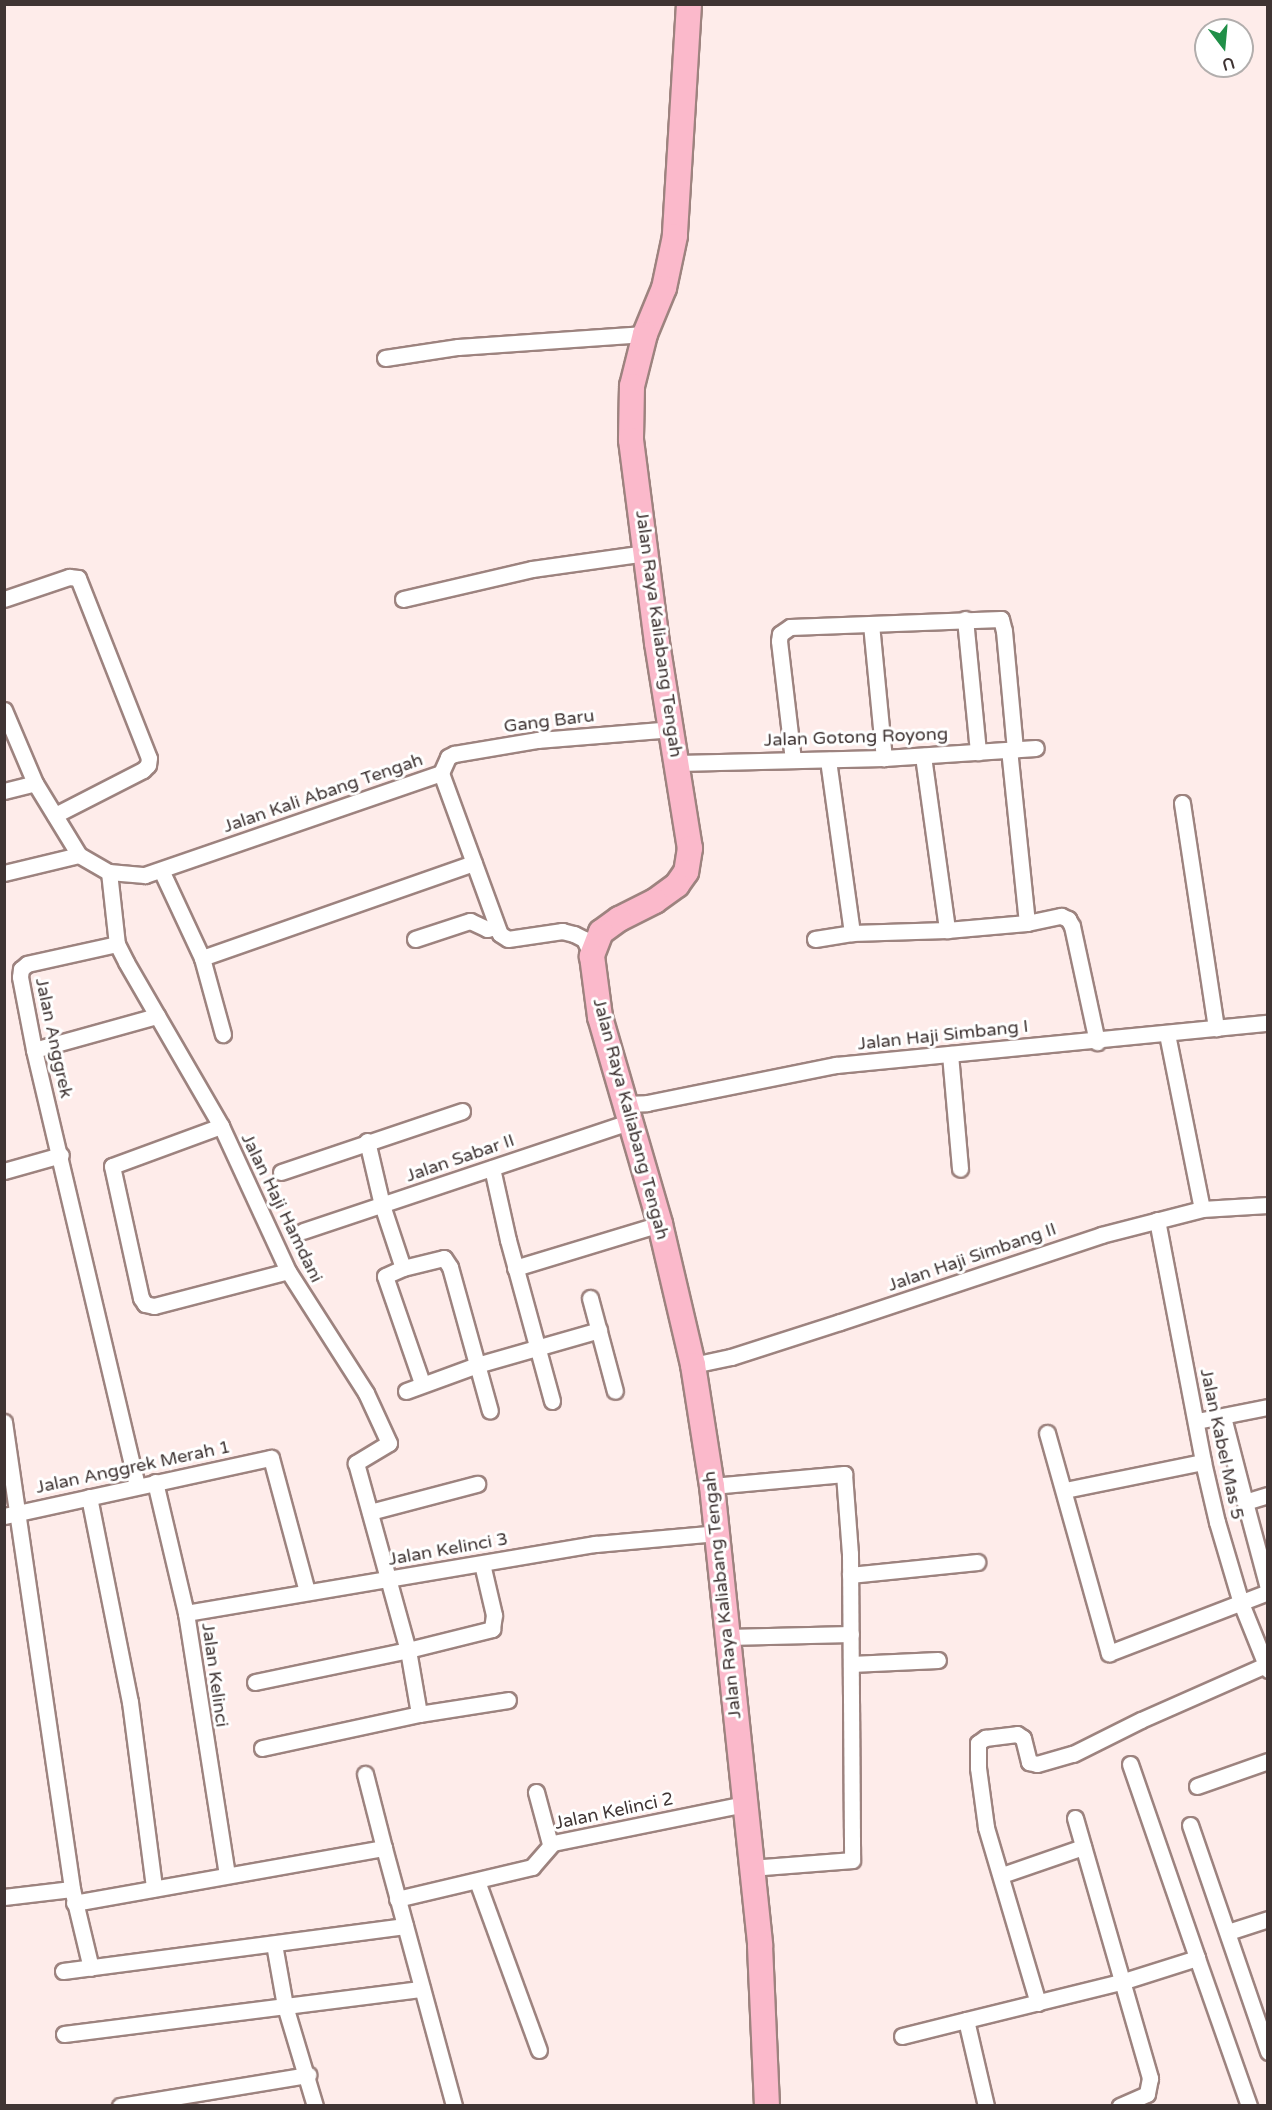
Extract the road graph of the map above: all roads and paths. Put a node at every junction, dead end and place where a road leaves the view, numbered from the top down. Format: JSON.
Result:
{"nodes":[{"id":1,"x":689,"y":4,"type":"edge"},
{"id":2,"x":645,"y":334,"type":"junction"},
{"id":3,"x":385,"y":358,"type":"dead end"},
{"id":4,"x":646,"y":553,"type":"junction"},
{"id":5,"x":4,"y":599,"type":"edge"},
{"id":6,"x":403,"y":599,"type":"dead end"},
{"id":7,"x":965,"y":619,"type":"junction"},
{"id":8,"x":871,"y":624,"type":"junction"},
{"id":9,"x":4,"y":710,"type":"edge"},
{"id":10,"x":672,"y":729,"type":"junction"},
{"id":11,"x":1036,"y":748,"type":"dead end"},
{"id":12,"x":1012,"y":749,"type":"junction"},
{"id":13,"x":978,"y":752,"type":"junction"},
{"id":14,"x":923,"y":756,"type":"junction"},
{"id":15,"x":884,"y":758,"type":"junction"},
{"id":16,"x":793,"y":760,"type":"junction"},
{"id":17,"x":828,"y":760,"type":"junction"},
{"id":18,"x":678,"y":762,"type":"junction"},
{"id":19,"x":441,"y":773,"type":"junction"},
{"id":20,"x":35,"y":783,"type":"junction"},
{"id":21,"x":4,"y":791,"type":"edge"},
{"id":22,"x":1182,"y":803,"type":"dead end"},
{"id":23,"x":55,"y":815,"type":"junction"},
{"id":24,"x":79,"y":855,"type":"junction"},
{"id":25,"x":474,"y":863,"type":"junction"},
{"id":26,"x":161,"y":870,"type":"junction"},
{"id":27,"x":109,"y":872,"type":"junction"},
{"id":28,"x":4,"y":873,"type":"edge"},
{"id":29,"x":1028,"y":923,"type":"junction"},
{"id":30,"x":497,"y":927,"type":"junction"},
{"id":31,"x":947,"y":930,"type":"junction"},
{"id":32,"x":852,"y":933,"type":"junction"},
{"id":33,"x":415,"y":939,"type":"dead end"},
{"id":34,"x":815,"y":939,"type":"dead end"},
{"id":35,"x":117,"y":944,"type":"junction"},
{"id":36,"x":592,"y":956,"type":"junction"},
{"id":37,"x":202,"y":958,"type":"junction"},
{"id":38,"x":157,"y":1016,"type":"junction"},
{"id":39,"x":1268,"y":1023,"type":"edge"},
{"id":40,"x":1216,"y":1028,"type":"junction"},
{"id":41,"x":223,"y":1034,"type":"dead end"},
{"id":42,"x":1167,"y":1034,"type":"junction"},
{"id":43,"x":1097,"y":1042,"type":"junction"},
{"id":44,"x":34,"y":1050,"type":"junction"},
{"id":45,"x":950,"y":1054,"type":"junction"},
{"id":46,"x":462,"y":1111,"type":"dead end"},
{"id":47,"x":627,"y":1113,"type":"junction"},
{"id":48,"x":221,"y":1126,"type":"junction"},
{"id":49,"x":367,"y":1141,"type":"junction"},
{"id":50,"x":61,"y":1155,"type":"junction"},
{"id":51,"x":492,"y":1168,"type":"junction"},
{"id":52,"x":960,"y":1168,"type":"dead end"},
{"id":53,"x":4,"y":1171,"type":"edge"},
{"id":54,"x":281,"y":1172,"type":"dead end"},
{"id":55,"x":382,"y":1205,"type":"junction"},
{"id":56,"x":1268,"y":1205,"type":"edge"},
{"id":57,"x":1202,"y":1209,"type":"junction"},
{"id":58,"x":1157,"y":1220,"type":"junction"},
{"id":59,"x":660,"y":1224,"type":"junction"},
{"id":60,"x":303,"y":1231,"type":"dead end"},
{"id":61,"x":403,"y":1268,"type":"junction"},
{"id":62,"x":515,"y":1268,"type":"junction"},
{"id":63,"x":288,"y":1271,"type":"junction"},
{"id":64,"x":590,"y":1298,"type":"dead end"},
{"id":65,"x":599,"y":1330,"type":"junction"},
{"id":66,"x":537,"y":1349,"type":"junction"},
{"id":67,"x":477,"y":1365,"type":"junction"},
{"id":68,"x":693,"y":1365,"type":"junction"},
{"id":69,"x":422,"y":1383,"type":"junction"},
{"id":70,"x":406,"y":1391,"type":"dead end"},
{"id":71,"x":615,"y":1391,"type":"dead end"},
{"id":72,"x":552,"y":1401,"type":"dead end"},
{"id":73,"x":1268,"y":1407,"type":"edge"},
{"id":74,"x":490,"y":1411,"type":"dead end"},
{"id":75,"x":1223,"y":1417,"type":"junction"},
{"id":76,"x":1197,"y":1421,"type":"junction"},
{"id":77,"x":4,"y":1422,"type":"edge"},
{"id":78,"x":1047,"y":1433,"type":"dead end"},
{"id":79,"x":1203,"y":1462,"type":"junction"},
{"id":80,"x":155,"y":1482,"type":"junction"},
{"id":81,"x":477,"y":1484,"type":"dead end"},
{"id":82,"x":137,"y":1486,"type":"junction"},
{"id":83,"x":712,"y":1486,"type":"junction"},
{"id":84,"x":1065,"y":1490,"type":"junction"},
{"id":85,"x":1268,"y":1496,"type":"edge"},
{"id":86,"x":89,"y":1497,"type":"junction"},
{"id":87,"x":1245,"y":1502,"type":"junction"},
{"id":88,"x":370,"y":1512,"type":"junction"},
{"id":89,"x":11,"y":1514,"type":"edge"},
{"id":90,"x":718,"y":1533,"type":"junction"},
{"id":91,"x":977,"y":1562,"type":"dead end"},
{"id":92,"x":482,"y":1564,"type":"junction"},
{"id":93,"x":850,"y":1575,"type":"junction"},
{"id":94,"x":388,"y":1579,"type":"junction"},
{"id":95,"x":1268,"y":1590,"type":"edge"},
{"id":96,"x":307,"y":1592,"type":"junction"},
{"id":97,"x":1241,"y":1603,"type":"junction"},
{"id":98,"x":186,"y":1613,"type":"junction"},
{"id":99,"x":851,"y":1634,"type":"junction"},
{"id":100,"x":727,"y":1637,"type":"junction"},
{"id":101,"x":408,"y":1650,"type":"junction"},
{"id":102,"x":938,"y":1660,"type":"dead end"},
{"id":103,"x":851,"y":1664,"type":"junction"},
{"id":104,"x":1267,"y":1667,"type":"edge"},
{"id":105,"x":255,"y":1682,"type":"dead end"},
{"id":106,"x":508,"y":1700,"type":"dead end"},
{"id":107,"x":419,"y":1714,"type":"junction"},
{"id":108,"x":262,"y":1748,"type":"dead end"},
{"id":109,"x":1268,"y":1761,"type":"edge"},
{"id":110,"x":1131,"y":1764,"type":"dead end"},
{"id":111,"x":364,"y":1774,"type":"dead end"},
{"id":112,"x":1197,"y":1786,"type":"dead end"},
{"id":113,"x":536,"y":1791,"type":"dead end"},
{"id":114,"x":744,"y":1804,"type":"junction"},
{"id":115,"x":1075,"y":1818,"type":"dead end"},
{"id":116,"x":1190,"y":1825,"type":"dead end"},
{"id":117,"x":550,"y":1845,"type":"junction"},
{"id":118,"x":1083,"y":1847,"type":"junction"},
{"id":119,"x":384,"y":1848,"type":"junction"},
{"id":120,"x":751,"y":1868,"type":"junction"},
{"id":121,"x":227,"y":1875,"type":"junction"},
{"id":122,"x":1002,"y":1875,"type":"junction"},
{"id":123,"x":477,"y":1881,"type":"junction"},
{"id":124,"x":153,"y":1888,"type":"junction"},
{"id":125,"x":73,"y":1896,"type":"junction"},
{"id":126,"x":4,"y":1897,"type":"edge"},
{"id":127,"x":398,"y":1899,"type":"junction"},
{"id":128,"x":1268,"y":1919,"type":"edge"},
{"id":129,"x":405,"y":1926,"type":"junction"},
{"id":130,"x":1228,"y":1932,"type":"junction"},
{"id":131,"x":274,"y":1944,"type":"junction"},
{"id":132,"x":1197,"y":1958,"type":"junction"},
{"id":133,"x":91,"y":1968,"type":"junction"},
{"id":134,"x":63,"y":1971,"type":"dead end"},
{"id":135,"x":1121,"y":1982,"type":"junction"},
{"id":136,"x":422,"y":1989,"type":"junction"},
{"id":137,"x":1038,"y":2003,"type":"junction"},
{"id":138,"x":285,"y":2006,"type":"junction"},
{"id":139,"x":966,"y":2020,"type":"junction"},
{"id":140,"x":64,"y":2034,"type":"dead end"},
{"id":141,"x":902,"y":2036,"type":"dead end"},
{"id":142,"x":539,"y":2050,"type":"dead end"},
{"id":143,"x":1268,"y":2052,"type":"edge"},
{"id":144,"x":308,"y":2075,"type":"junction"},
{"id":145,"x":120,"y":2106,"type":"edge"},
{"id":146,"x":315,"y":2106,"type":"edge"},
{"id":147,"x":454,"y":2106,"type":"edge"},
{"id":148,"x":767,"y":2106,"type":"edge"},
{"id":149,"x":986,"y":2106,"type":"edge"},
{"id":150,"x":1120,"y":2106,"type":"edge"},
{"id":151,"x":1250,"y":2106,"type":"edge"}],
"edges":[{"from":1,"to":2,"type":"main road","name":"Jalan Raya Kaliabang Tengah"},
{"from":2,"to":3,"type":"street"},
{"from":2,"to":4,"type":"main road","name":"Jalan Raya Kaliabang Tengah"},
{"from":4,"to":6,"type":"street"},
{"from":4,"to":10,"type":"main road","name":"Jalan Raya Kaliabang Tengah"},
{"from":5,"to":23,"type":"street"},
{"from":7,"to":8,"type":"street"},
{"from":7,"to":12,"type":"street"},
{"from":7,"to":13,"type":"street"},
{"from":8,"to":15,"type":"street"},
{"from":8,"to":16,"type":"street"},
{"from":9,"to":20,"type":"street","name":"Jalan Kali Abang Tengah"},
{"from":10,"to":18,"type":"main road","name":"Jalan Raya Kaliabang Tengah"},
{"from":10,"to":19,"type":"street","name":"Gang Baru"},
{"from":11,"to":12,"type":"street","name":"Jalan Gotong Royong"},
{"from":12,"to":13,"type":"street","name":"Jalan Gotong Royong"},
{"from":12,"to":29,"type":"street"},
{"from":13,"to":14,"type":"street","name":"Jalan Gotong Royong"},
{"from":14,"to":15,"type":"street","name":"Jalan Gotong Royong"},
{"from":14,"to":31,"type":"street"},
{"from":15,"to":17,"type":"street","name":"Jalan Gotong Royong"},
{"from":16,"to":17,"type":"street","name":"Jalan Gotong Royong"},
{"from":16,"to":18,"type":"street","name":"Jalan Gotong Royong"},
{"from":17,"to":32,"type":"street"},
{"from":18,"to":36,"type":"main road","name":"Jalan Raya Kaliabang Tengah"},
{"from":19,"to":25,"type":"street","name":"Jalan Kali Abang Tengah"},
{"from":19,"to":26,"type":"street","name":"Jalan Kali Abang Tengah"},
{"from":20,"to":21,"type":"street"},
{"from":20,"to":23,"type":"street","name":"Jalan Kali Abang Tengah"},
{"from":22,"to":40,"type":"street"},
{"from":23,"to":24,"type":"street","name":"Jalan Kali Abang Tengah"},
{"from":24,"to":27,"type":"street","name":"Jalan Kali Abang Tengah"},
{"from":24,"to":28,"type":"street"},
{"from":25,"to":30,"type":"street","name":"Jalan Kali Abang Tengah"},
{"from":25,"to":37,"type":"street"},
{"from":26,"to":27,"type":"street","name":"Jalan Kali Abang Tengah"},
{"from":26,"to":37,"type":"street"},
{"from":27,"to":35,"type":"street","name":"Jalan Haji Hamdani"},
{"from":29,"to":31,"type":"street"},
{"from":29,"to":43,"type":"street"},
{"from":30,"to":33,"type":"street"},
{"from":30,"to":36,"type":"street"},
{"from":31,"to":32,"type":"street"},
{"from":32,"to":34,"type":"street"},
{"from":35,"to":38,"type":"street","name":"Jalan Haji Hamdani"},
{"from":35,"to":44,"type":"street","name":"Jalan Anggrek"},
{"from":36,"to":47,"type":"main road","name":"Jalan Raya Kaliabang Tengah"},
{"from":37,"to":41,"type":"street"},
{"from":38,"to":44,"type":"street"},
{"from":38,"to":48,"type":"street","name":"Jalan Haji Hamdani"},
{"from":39,"to":40,"type":"street","name":"Jalan Haji Simbang I"},
{"from":40,"to":42,"type":"street","name":"Jalan Haji Simbang I"},
{"from":42,"to":43,"type":"street","name":"Jalan Haji Simbang I"},
{"from":42,"to":57,"type":"street"},
{"from":43,"to":45,"type":"street","name":"Jalan Haji Simbang I"},
{"from":44,"to":50,"type":"street","name":"Jalan Anggrek"},
{"from":45,"to":47,"type":"street","name":"Jalan Haji Simbang I"},
{"from":45,"to":52,"type":"street"},
{"from":46,"to":49,"type":"street"},
{"from":47,"to":51,"type":"street","name":"Jalan Sabar II"},
{"from":47,"to":59,"type":"main road","name":"Jalan Raya Kaliabang Tengah"},
{"from":48,"to":63,"type":"street","name":"Jalan Haji Hamdani"},
{"from":48,"to":63,"type":"street"},
{"from":49,"to":54,"type":"street"},
{"from":49,"to":55,"type":"street"},
{"from":50,"to":53,"type":"street"},
{"from":50,"to":82,"type":"street","name":"Jalan Anggrek"},
{"from":51,"to":55,"type":"street","name":"Jalan Sabar II"},
{"from":51,"to":62,"type":"street"},
{"from":55,"to":60,"type":"street","name":"Jalan Sabar II"},
{"from":55,"to":61,"type":"street"},
{"from":56,"to":57,"type":"street","name":"Jalan Haji Simbang II"},
{"from":57,"to":58,"type":"street","name":"Jalan Haji Simbang II"},
{"from":58,"to":68,"type":"street","name":"Jalan Haji Simbang II"},
{"from":58,"to":76,"type":"street","name":"Jalan Kabel Mas 5"},
{"from":59,"to":62,"type":"street"},
{"from":59,"to":68,"type":"main road","name":"Jalan Raya Kaliabang Tengah"},
{"from":61,"to":67,"type":"street"},
{"from":61,"to":69,"type":"street"},
{"from":62,"to":66,"type":"street"},
{"from":63,"to":88,"type":"street","name":"Jalan Haji Hamdani"},
{"from":64,"to":65,"type":"street"},
{"from":65,"to":66,"type":"street"},
{"from":65,"to":71,"type":"street"},
{"from":66,"to":67,"type":"street"},
{"from":66,"to":72,"type":"street"},
{"from":67,"to":69,"type":"street"},
{"from":67,"to":74,"type":"street"},
{"from":68,"to":83,"type":"main road","name":"Jalan Raya Kaliabang Tengah"},
{"from":69,"to":70,"type":"street"},
{"from":73,"to":75,"type":"street"},
{"from":75,"to":76,"type":"street"},
{"from":75,"to":87,"type":"street"},
{"from":76,"to":79,"type":"street","name":"Jalan Kabel Mas 5"},
{"from":77,"to":89,"type":"street"},
{"from":78,"to":84,"type":"street"},
{"from":79,"to":84,"type":"street"},
{"from":79,"to":97,"type":"street","name":"Jalan Kabel Mas 5"},
{"from":80,"to":82,"type":"street","name":"Jalan Anggrek Merah 1"},
{"from":80,"to":96,"type":"street","name":"Jalan Anggrek Merah 1"},
{"from":80,"to":98,"type":"street","name":"Jalan Kelinci"},
{"from":81,"to":88,"type":"street"},
{"from":82,"to":86,"type":"street","name":"Jalan Anggrek Merah 1"},
{"from":83,"to":90,"type":"main road","name":"Jalan Raya Kaliabang Tengah"},
{"from":83,"to":93,"type":"street"},
{"from":84,"to":97,"type":"street"},
{"from":85,"to":87,"type":"street"},
{"from":86,"to":89,"type":"street","name":"Jalan Anggrek Merah 1"},
{"from":86,"to":124,"type":"street"},
{"from":87,"to":95,"type":"street"},
{"from":88,"to":94,"type":"street","name":"Jalan Haji Hamdani"},
{"from":89,"to":125,"type":"street"},
{"from":90,"to":92,"type":"street","name":"Jalan Kelinci 3"},
{"from":90,"to":100,"type":"main road","name":"Jalan Raya Kaliabang Tengah"},
{"from":91,"to":93,"type":"street"},
{"from":92,"to":94,"type":"street","name":"Jalan Kelinci 3"},
{"from":92,"to":101,"type":"street"},
{"from":93,"to":99,"type":"street"},
{"from":94,"to":96,"type":"street","name":"Jalan Kelinci 3"},
{"from":94,"to":101,"type":"street","name":"Jalan Haji Hamdani"},
{"from":95,"to":97,"type":"street"},
{"from":96,"to":98,"type":"street","name":"Jalan Kelinci 3"},
{"from":97,"to":104,"type":"street","name":"Jalan Kabel Mas 5"},
{"from":98,"to":121,"type":"street","name":"Jalan Kelinci"},
{"from":99,"to":100,"type":"street"},
{"from":99,"to":103,"type":"street"},
{"from":100,"to":114,"type":"main road","name":"Jalan Raya Kaliabang Tengah"},
{"from":101,"to":105,"type":"street"},
{"from":101,"to":107,"type":"street","name":"Jalan Haji Hamdani"},
{"from":102,"to":103,"type":"street"},
{"from":103,"to":120,"type":"street"},
{"from":104,"to":122,"type":"street"},
{"from":106,"to":107,"type":"street"},
{"from":107,"to":108,"type":"street"},
{"from":109,"to":112,"type":"street"},
{"from":110,"to":132,"type":"street"},
{"from":111,"to":119,"type":"street"},
{"from":113,"to":117,"type":"street"},
{"from":114,"to":117,"type":"street","name":"Jalan Kelinci 2"},
{"from":114,"to":120,"type":"main road","name":"Jalan Raya Kaliabang Tengah"},
{"from":115,"to":118,"type":"street"},
{"from":116,"to":130,"type":"street"},
{"from":117,"to":123,"type":"street","name":"Jalan Kelinci 2"},
{"from":118,"to":122,"type":"street"},
{"from":118,"to":135,"type":"street"},
{"from":119,"to":121,"type":"street"},
{"from":119,"to":127,"type":"street"},
{"from":120,"to":148,"type":"main road","name":"Jalan Raya Kaliabang Tengah"},
{"from":121,"to":124,"type":"street"},
{"from":122,"to":137,"type":"street"},
{"from":123,"to":127,"type":"street","name":"Jalan Kelinci 2"},
{"from":123,"to":142,"type":"street"},
{"from":124,"to":125,"type":"street"},
{"from":125,"to":126,"type":"street"},
{"from":125,"to":133,"type":"street"},
{"from":127,"to":129,"type":"street"},
{"from":128,"to":130,"type":"street"},
{"from":129,"to":131,"type":"street"},
{"from":129,"to":136,"type":"street"},
{"from":130,"to":143,"type":"street"},
{"from":131,"to":133,"type":"street"},
{"from":131,"to":138,"type":"street"},
{"from":132,"to":135,"type":"street"},
{"from":132,"to":151,"type":"street"},
{"from":133,"to":134,"type":"street"},
{"from":135,"to":137,"type":"street"},
{"from":135,"to":150,"type":"street"},
{"from":136,"to":138,"type":"street"},
{"from":136,"to":147,"type":"street"},
{"from":137,"to":139,"type":"street"},
{"from":138,"to":140,"type":"street"},
{"from":138,"to":144,"type":"street"},
{"from":139,"to":141,"type":"street"},
{"from":139,"to":149,"type":"street"},
{"from":144,"to":145,"type":"street"},
{"from":144,"to":146,"type":"street"}]}
